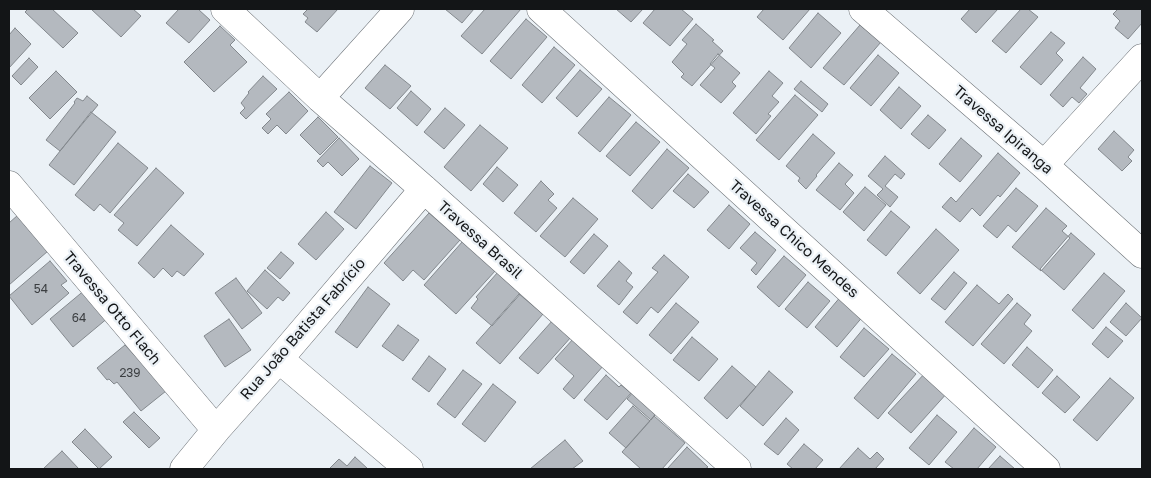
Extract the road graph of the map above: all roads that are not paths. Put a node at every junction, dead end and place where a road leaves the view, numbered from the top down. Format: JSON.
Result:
{"nodes":[{"id":1,"x":225,"y":9,"type":"edge"},
{"id":2,"x":400,"y":9,"type":"edge"},
{"id":3,"x":542,"y":9,"type":"edge"},
{"id":4,"x":862,"y":9,"type":"edge"},
{"id":5,"x":1142,"y":58,"type":"edge"},
{"id":6,"x":320,"y":98,"type":"junction"},
{"id":7,"x":1044,"y":165,"type":"junction"},
{"id":8,"x":9,"y":185,"type":"edge"},
{"id":9,"x":424,"y":189,"type":"junction"},
{"id":10,"x":1142,"y":254,"type":"edge"},
{"id":11,"x":279,"y":359,"type":"junction"},
{"id":12,"x":216,"y":430,"type":"junction"},
{"id":13,"x":184,"y":469,"type":"edge"},
{"id":14,"x":409,"y":469,"type":"edge"},
{"id":15,"x":737,"y":469,"type":"edge"},
{"id":16,"x":1046,"y":469,"type":"edge"}],
"edges":[{"from":1,"to":6,"type":"street","name":"Travessa Brasil"},
{"from":2,"to":6,"type":"street"},
{"from":3,"to":16,"type":"street","name":"Travessa Chico Mendes"},
{"from":4,"to":7,"type":"street","name":"Travessa Ipiranga"},
{"from":5,"to":7,"type":"street"},
{"from":6,"to":9,"type":"street","name":"Travessa Brasil"},
{"from":7,"to":10,"type":"street","name":"Travessa Ipiranga"},
{"from":8,"to":12,"type":"street","name":"Travessa Otto Flach"},
{"from":9,"to":11,"type":"street","name":"Rua João Batista Fabrício"},
{"from":9,"to":15,"type":"street","name":"Travessa Brasil"},
{"from":11,"to":12,"type":"street","name":"Rua João Batista Fabrício"},
{"from":11,"to":14,"type":"street"},
{"from":12,"to":13,"type":"street","name":"Rua João Batista Fabrício"}]}
